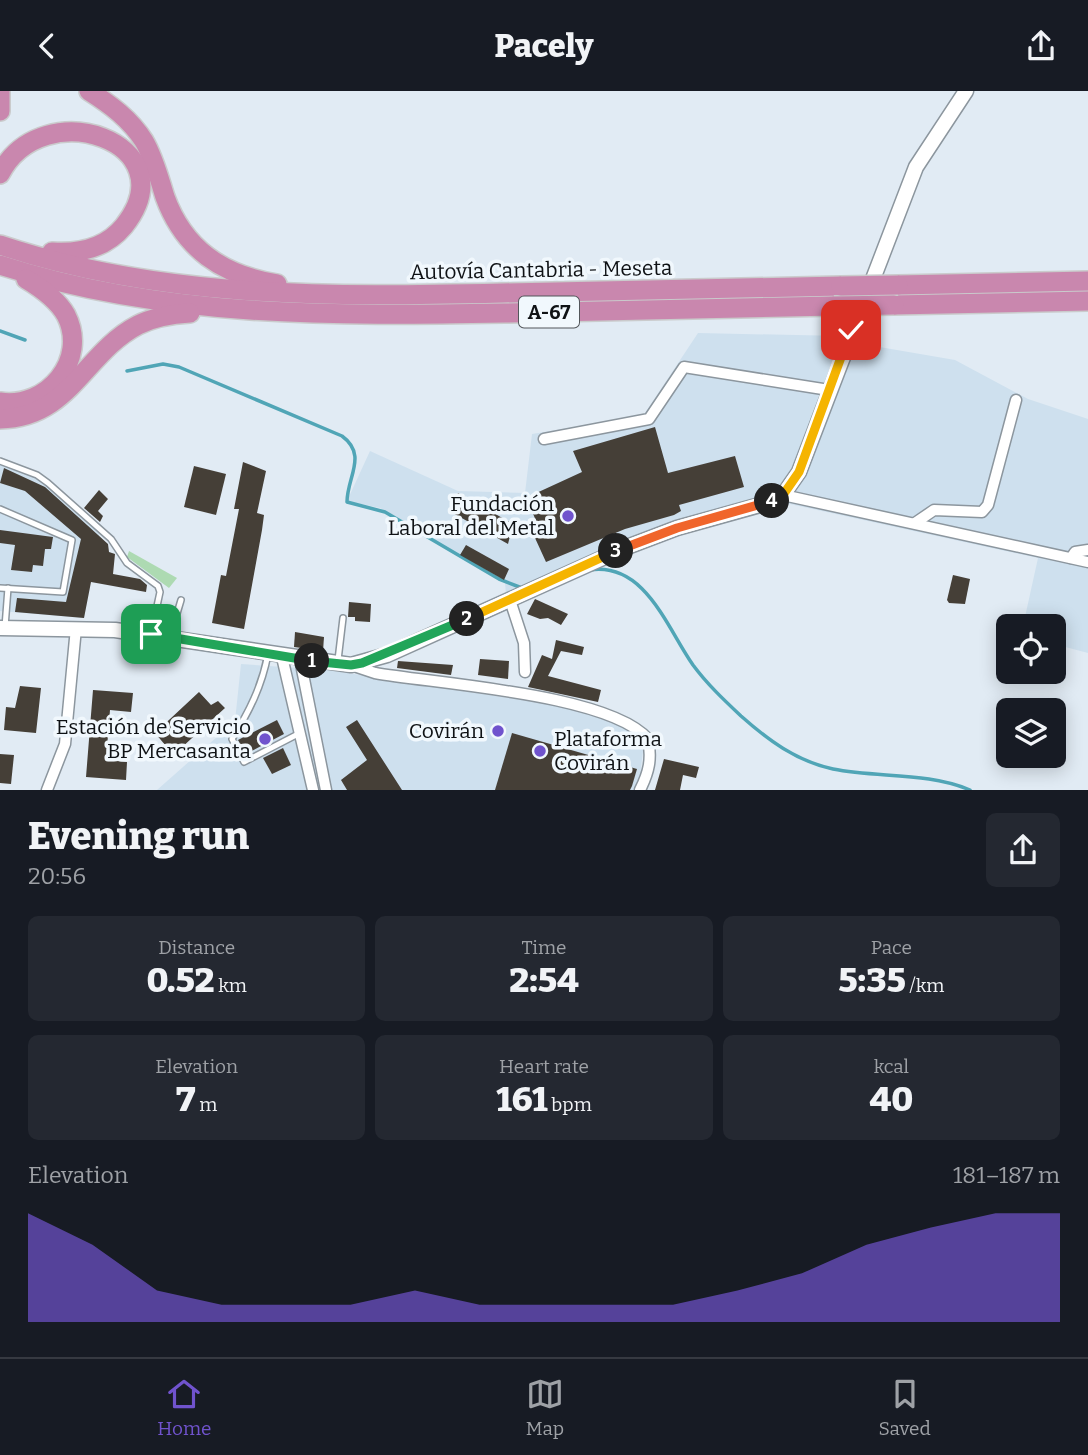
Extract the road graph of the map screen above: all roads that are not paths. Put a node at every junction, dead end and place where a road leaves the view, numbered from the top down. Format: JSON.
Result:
{"nodes":[{"id":1,"x":0,"y":91,"type":"edge"},
{"id":2,"x":89,"y":91,"type":"edge"},
{"id":3,"x":966,"y":91,"type":"edge"},
{"id":4,"x":0,"y":111,"type":"edge"},
{"id":5,"x":83,"y":111,"type":"dead end"},
{"id":6,"x":41,"y":116,"type":"dead end"},
{"id":7,"x":0,"y":174,"type":"edge"},
{"id":8,"x":3,"y":256,"type":"edge"},
{"id":9,"x":1088,"y":281,"type":"edge"},
{"id":10,"x":347,"y":295,"type":"junction"},
{"id":11,"x":1088,"y":301,"type":"edge"},
{"id":12,"x":265,"y":312,"type":"junction"},
{"id":13,"x":829,"y":390,"type":"junction"},
{"id":14,"x":1016,"y":400,"type":"dead end"},
{"id":15,"x":0,"y":402,"type":"edge"},
{"id":16,"x":0,"y":419,"type":"edge"},
{"id":17,"x":544,"y":439,"type":"dead end"},
{"id":18,"x":0,"y":461,"type":"edge"},
{"id":19,"x":783,"y":495,"type":"junction"},
{"id":20,"x":0,"y":509,"type":"edge"},
{"id":21,"x":915,"y":523,"type":"junction"},
{"id":22,"x":1088,"y":550,"type":"edge"},
{"id":23,"x":1071,"y":558,"type":"junction"},
{"id":24,"x":1088,"y":562,"type":"edge"},
{"id":25,"x":0,"y":588,"type":"edge"},
{"id":26,"x":8,"y":588,"type":"junction"},
{"id":27,"x":181,"y":600,"type":"dead end"},
{"id":28,"x":510,"y":600,"type":"junction"},
{"id":29,"x":343,"y":618,"type":"dead end"},
{"id":30,"x":3,"y":628,"type":"edge"},
{"id":31,"x":76,"y":628,"type":"junction"},
{"id":32,"x":151,"y":634,"type":"junction"},
{"id":33,"x":170,"y":637,"type":"junction"},
{"id":34,"x":275,"y":655,"type":"junction"},
{"id":35,"x":300,"y":659,"type":"junction"},
{"id":36,"x":345,"y":664,"type":"junction"},
{"id":37,"x":525,"y":672,"type":"dead end"},
{"id":38,"x":300,"y":733,"type":"junction"},
{"id":39,"x":47,"y":790,"type":"edge"},
{"id":40,"x":313,"y":790,"type":"edge"},
{"id":41,"x":326,"y":790,"type":"edge"},
{"id":42,"x":640,"y":790,"type":"edge"}],
"edges":[{"from":1,"to":4,"type":"highway"},
{"from":2,"to":10,"type":"highway"},
{"from":3,"to":13,"type":"street"},
{"from":5,"to":8,"type":"highway"},
{"from":6,"to":7,"type":"highway"},
{"from":8,"to":10,"type":"highway","name":"Autovía Cantabria - Meseta","number":"A-67"},
{"from":8,"to":12,"type":"highway","name":"Autovía Cantabria - Meseta","number":"A-67"},
{"from":8,"to":15,"type":"highway"},
{"from":9,"to":10,"type":"highway","name":"Autovía Cantabria - Meseta","number":"A-67","bridge":true},
{"from":11,"to":12,"type":"highway","name":"Autovía Cantabria - Meseta","number":"A-67","bridge":true},
{"from":12,"to":16,"type":"highway"},
{"from":13,"to":17,"type":"street"},
{"from":13,"to":19,"type":"street"},
{"from":14,"to":21,"type":"street"},
{"from":18,"to":32,"type":"lane"},
{"from":19,"to":21,"type":"street"},
{"from":19,"to":28,"type":"street"},
{"from":20,"to":26,"type":"lane"},
{"from":21,"to":23,"type":"street"},
{"from":22,"to":23,"type":"street"},
{"from":23,"to":24,"type":"street"},
{"from":25,"to":26,"type":"lane"},
{"from":26,"to":30,"type":"lane"},
{"from":27,"to":33,"type":"lane"},
{"from":28,"to":36,"type":"street"},
{"from":28,"to":37,"type":"street"},
{"from":29,"to":36,"type":"lane"},
{"from":30,"to":31,"type":"street"},
{"from":31,"to":32,"type":"street"},
{"from":31,"to":39,"type":"street"},
{"from":32,"to":33,"type":"street"},
{"from":33,"to":34,"type":"street"},
{"from":34,"to":35,"type":"street"},
{"from":34,"to":38,"type":"street"},
{"from":34,"to":38,"type":"lane"},
{"from":35,"to":36,"type":"street"},
{"from":35,"to":41,"type":"street"},
{"from":36,"to":42,"type":"street"},
{"from":38,"to":40,"type":"street"}]}
